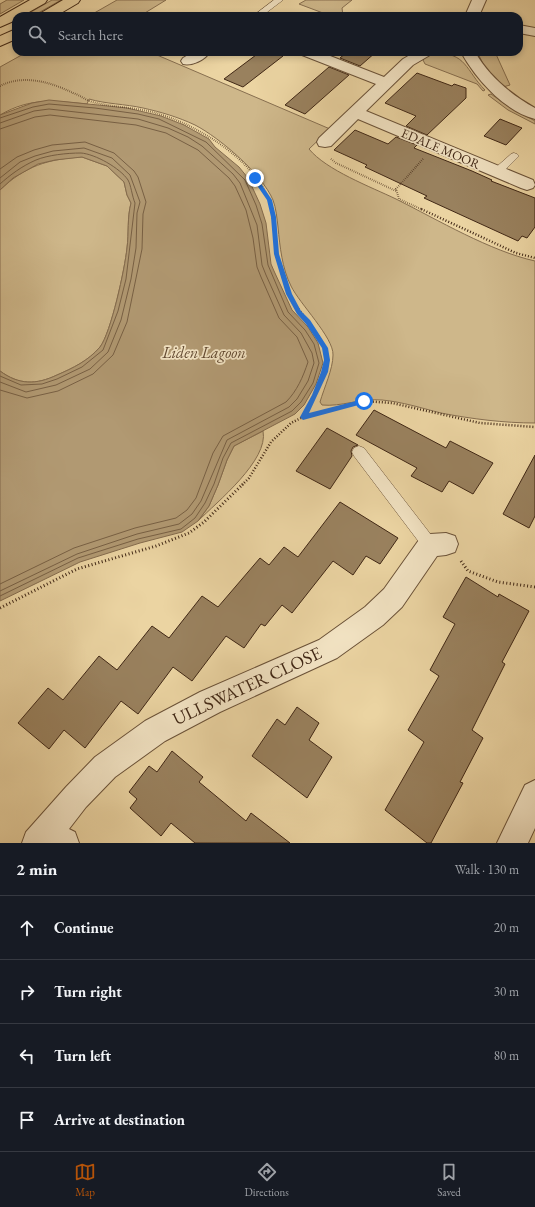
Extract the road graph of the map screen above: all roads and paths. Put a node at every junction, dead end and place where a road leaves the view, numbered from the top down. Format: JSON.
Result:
{"nodes":[{"id":1,"x":40,"y":0,"type":"edge"},
{"id":2,"x":73,"y":0,"type":"edge"},
{"id":3,"x":279,"y":0,"type":"edge"},
{"id":4,"x":479,"y":0,"type":"edge"},
{"id":5,"x":19,"y":12,"type":"edge"},
{"id":6,"x":53,"y":12,"type":"edge"},
{"id":7,"x":262,"y":12,"type":"edge"},
{"id":8,"x":474,"y":12,"type":"edge"},
{"id":9,"x":12,"y":16,"type":"edge"},
{"id":10,"x":0,"y":23,"type":"edge"},
{"id":11,"x":523,"y":30,"type":"edge"},
{"id":12,"x":535,"y":32,"type":"edge"},
{"id":13,"x":12,"y":35,"type":"edge"},
{"id":14,"x":0,"y":42,"type":"edge"},
{"id":15,"x":196,"y":56,"type":"edge"},
{"id":16,"x":318,"y":56,"type":"edge"},
{"id":17,"x":418,"y":56,"type":"edge"},
{"id":18,"x":470,"y":56,"type":"edge"},
{"id":19,"x":188,"y":61,"type":"dead end"},
{"id":20,"x":386,"y":82,"type":"junction"},
{"id":21,"x":0,"y":86,"type":"edge"},
{"id":22,"x":355,"y":112,"type":"junction"},
{"id":23,"x":535,"y":114,"type":"edge"},
{"id":24,"x":325,"y":142,"type":"joint"},
{"id":25,"x":435,"y":145,"type":"junction"},
{"id":26,"x":514,"y":156,"type":"dead end"},
{"id":27,"x":498,"y":172,"type":"junction"},
{"id":28,"x":527,"y":184,"type":"dead end"},
{"id":29,"x":396,"y":192,"type":"junction"},
{"id":30,"x":535,"y":258,"type":"edge"},
{"id":31,"x":303,"y":417,"type":"junction"},
{"id":32,"x":535,"y":427,"type":"edge"},
{"id":33,"x":359,"y":452,"type":"dead end"},
{"id":34,"x":438,"y":544,"type":"junction"},
{"id":35,"x":535,"y":587,"type":"edge"},
{"id":36,"x":0,"y":608,"type":"edge"},
{"id":37,"x":535,"y":795,"type":"edge"},
{"id":38,"x":49,"y":840,"type":"edge"},
{"id":39,"x":512,"y":843,"type":"edge"}],
"edges":[{"from":1,"to":5,"type":"highway"},
{"from":2,"to":6,"type":"highway"},
{"from":3,"to":7,"type":"lane"},
{"from":4,"to":8,"type":"street"},
{"from":9,"to":10,"type":"highway"},
{"from":11,"to":12,"type":"street"},
{"from":13,"to":14,"type":"highway"},
{"from":15,"to":19,"type":"street"},
{"from":16,"to":20,"type":"street"},
{"from":17,"to":20,"type":"street"},
{"from":18,"to":23,"type":"street"},
{"from":20,"to":22,"type":"street"},
{"from":21,"to":31,"type":"path"},
{"from":22,"to":24,"type":"street"},
{"from":22,"to":25,"type":"street","name":"EDALE MOOR"},
{"from":24,"to":29,"type":"path"},
{"from":25,"to":27,"type":"street","name":"EDALE MOOR"},
{"from":25,"to":29,"type":"path"},
{"from":26,"to":27,"type":"lane"},
{"from":27,"to":28,"type":"street","name":"EDALE MOOR"},
{"from":29,"to":30,"type":"path"},
{"from":31,"to":32,"type":"path"},
{"from":31,"to":36,"type":"path"},
{"from":33,"to":34,"type":"lane"},
{"from":34,"to":35,"type":"path"},
{"from":34,"to":38,"type":"street","name":"ULLSWATER CLOSE"},
{"from":37,"to":39,"type":"street"}]}
